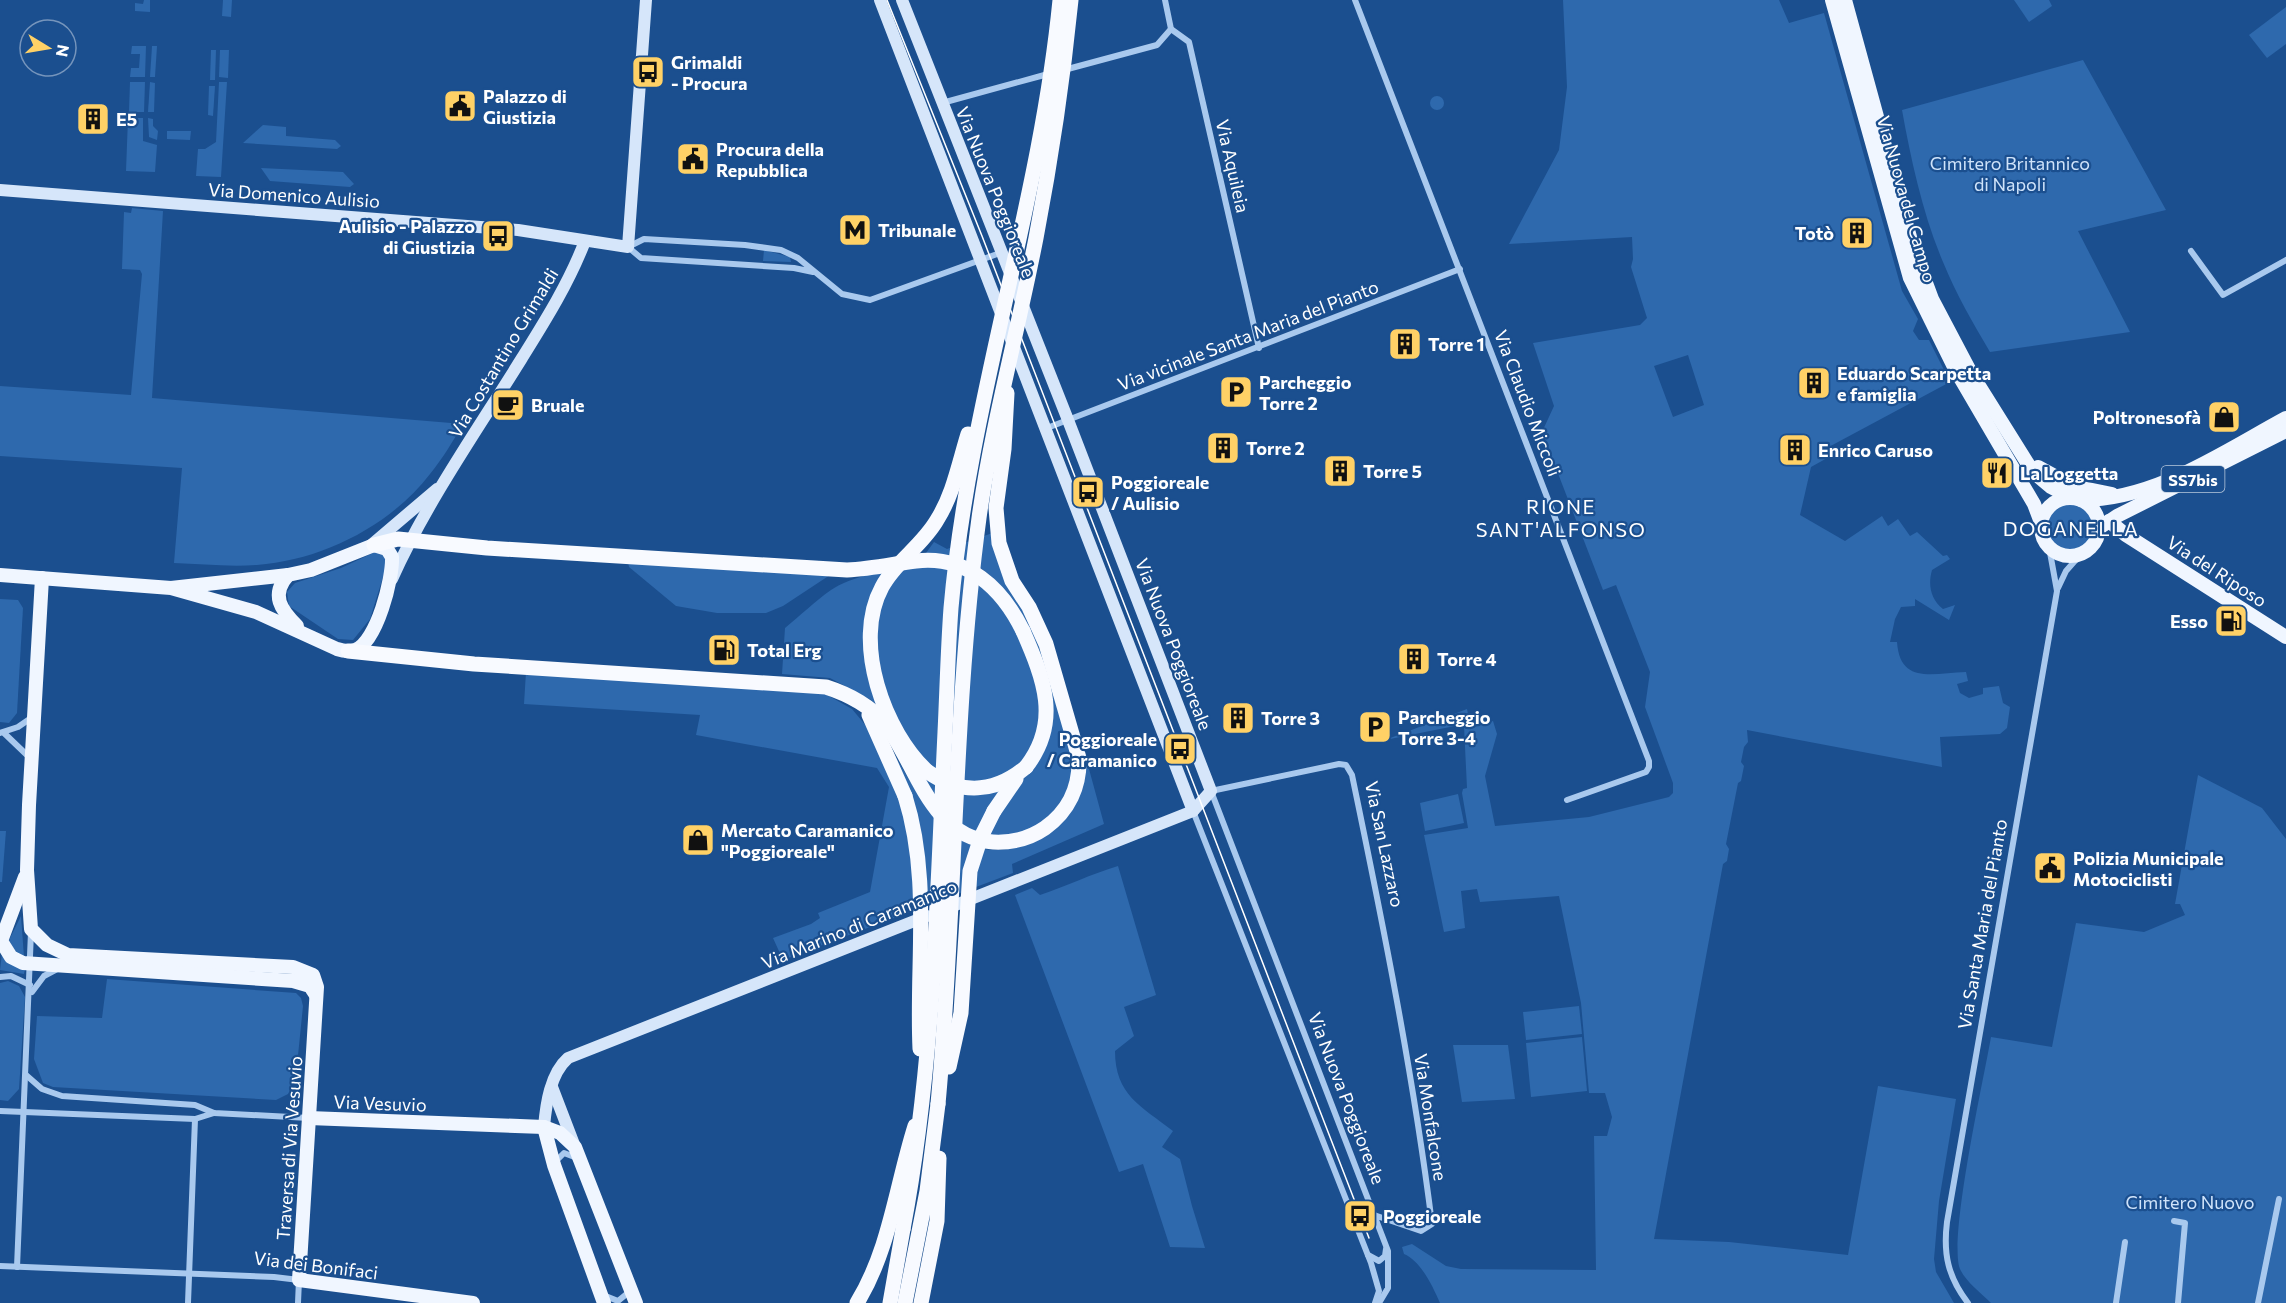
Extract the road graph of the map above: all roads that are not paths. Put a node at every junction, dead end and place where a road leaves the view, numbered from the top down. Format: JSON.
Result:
{"nodes":[{"id":1,"x":646,"y":0,"type":"edge"},
{"id":2,"x":880,"y":0,"type":"edge"},
{"id":3,"x":902,"y":0,"type":"edge"},
{"id":4,"x":1060,"y":0,"type":"edge"},
{"id":5,"x":1071,"y":0,"type":"edge"},
{"id":6,"x":1165,"y":0,"type":"edge"},
{"id":7,"x":1355,"y":0,"type":"edge"},
{"id":8,"x":1832,"y":0,"type":"edge"},
{"id":9,"x":1845,"y":0,"type":"edge"},
{"id":10,"x":1171,"y":29,"type":"junction"},
{"id":11,"x":942,"y":103,"type":"junction"},
{"id":12,"x":0,"y":190,"type":"edge"},
{"id":13,"x":585,"y":241,"type":"junction"},
{"id":14,"x":628,"y":247,"type":"junction"},
{"id":15,"x":2191,"y":251,"type":"dead end"},
{"id":16,"x":1000,"y":252,"type":"junction"},
{"id":17,"x":980,"y":260,"type":"junction"},
{"id":18,"x":2286,"y":260,"type":"edge"},
{"id":19,"x":1460,"y":269,"type":"junction"},
{"id":20,"x":813,"y":272,"type":"junction"},
{"id":21,"x":1259,"y":348,"type":"junction"},
{"id":22,"x":990,"y":369,"type":"junction"},
{"id":23,"x":1007,"y":373,"type":"junction"},
{"id":24,"x":2286,"y":418,"type":"edge"},
{"id":25,"x":1068,"y":420,"type":"junction"},
{"id":26,"x":1047,"y":428,"type":"junction"},
{"id":27,"x":2286,"y":431,"type":"edge"},
{"id":28,"x":2021,"y":453,"type":"junction"},
{"id":29,"x":447,"y":480,"type":"junction"},
{"id":30,"x":2126,"y":495,"type":"junction"},
{"id":31,"x":2077,"y":499,"type":"junction"},
{"id":32,"x":2122,"y":513,"type":"junction"},
{"id":33,"x":2104,"y":524,"type":"junction"},
{"id":34,"x":2042,"y":525,"type":"junction"},
{"id":35,"x":2130,"y":535,"type":"junction"},
{"id":36,"x":412,"y":541,"type":"junction"},
{"id":37,"x":371,"y":546,"type":"junction"},
{"id":38,"x":2049,"y":547,"type":"junction"},
{"id":39,"x":2081,"y":554,"type":"junction"},
{"id":40,"x":0,"y":575,"type":"edge"},
{"id":41,"x":288,"y":575,"type":"junction"},
{"id":42,"x":42,"y":578,"type":"junction"},
{"id":43,"x":171,"y":588,"type":"junction"},
{"id":44,"x":2057,"y":591,"type":"junction"},
{"id":45,"x":386,"y":594,"type":"junction"},
{"id":46,"x":303,"y":633,"type":"junction"},
{"id":47,"x":2286,"y":637,"type":"edge"},
{"id":48,"x":348,"y":651,"type":"junction"},
{"id":49,"x":846,"y":695,"type":"junction"},
{"id":50,"x":34,"y":716,"type":"junction"},
{"id":51,"x":2,"y":733,"type":"edge"},
{"id":52,"x":32,"y":760,"type":"junction"},
{"id":53,"x":1026,"y":767,"type":"junction"},
{"id":54,"x":1211,"y":791,"type":"junction"},
{"id":55,"x":1567,"y":800,"type":"dead end"},
{"id":56,"x":1193,"y":811,"type":"junction"},
{"id":57,"x":27,"y":870,"type":"junction"},
{"id":58,"x":31,"y":929,"type":"junction"},
{"id":59,"x":1,"y":942,"type":"edge"},
{"id":60,"x":1389,"y":951,"type":"joint"},
{"id":61,"x":32,"y":966,"type":"junction"},
{"id":62,"x":63,"y":967,"type":"junction"},
{"id":63,"x":0,"y":977,"type":"edge"},
{"id":64,"x":30,"y":985,"type":"junction"},
{"id":65,"x":316,"y":995,"type":"junction"},
{"id":66,"x":30,"y":996,"type":"junction"},
{"id":67,"x":26,"y":1074,"type":"junction"},
{"id":68,"x":552,"y":1086,"type":"junction"},
{"id":69,"x":923,"y":1100,"type":"junction"},
{"id":70,"x":939,"y":1104,"type":"junction"},
{"id":71,"x":0,"y":1111,"type":"edge"},
{"id":72,"x":24,"y":1113,"type":"junction"},
{"id":73,"x":214,"y":1113,"type":"junction"},
{"id":74,"x":195,"y":1119,"type":"junction"},
{"id":75,"x":309,"y":1119,"type":"junction"},
{"id":76,"x":544,"y":1127,"type":"junction"},
{"id":77,"x":577,"y":1154,"type":"junction"},
{"id":78,"x":554,"y":1165,"type":"junction"},
{"id":79,"x":2279,"y":1198,"type":"dead end"},
{"id":80,"x":1374,"y":1215,"type":"junction"},
{"id":81,"x":2174,"y":1221,"type":"dead end"},
{"id":82,"x":2125,"y":1242,"type":"dead end"},
{"id":83,"x":1386,"y":1247,"type":"junction"},
{"id":84,"x":1367,"y":1255,"type":"junction"},
{"id":85,"x":0,"y":1266,"type":"edge"},
{"id":86,"x":17,"y":1267,"type":"junction"},
{"id":87,"x":189,"y":1272,"type":"junction"},
{"id":88,"x":299,"y":1280,"type":"junction"},
{"id":89,"x":629,"y":1296,"type":"edge"},
{"id":90,"x":602,"y":1298,"type":"edge"},
{"id":91,"x":188,"y":1303,"type":"edge"},
{"id":92,"x":298,"y":1303,"type":"edge"},
{"id":93,"x":473,"y":1303,"type":"edge"},
{"id":94,"x":636,"y":1303,"type":"edge"},
{"id":95,"x":857,"y":1303,"type":"edge"},
{"id":96,"x":890,"y":1303,"type":"edge"},
{"id":97,"x":905,"y":1303,"type":"edge"},
{"id":98,"x":921,"y":1303,"type":"edge"},
{"id":99,"x":1377,"y":1303,"type":"edge"},
{"id":100,"x":1968,"y":1303,"type":"edge"},
{"id":101,"x":2116,"y":1303,"type":"edge"},
{"id":102,"x":2178,"y":1303,"type":"edge"},
{"id":103,"x":2258,"y":1303,"type":"edge"}],
"edges":[{"from":1,"to":14,"type":"main road"},
{"from":2,"to":17,"type":"main road","name":"Via Nuova Poggioreale"},
{"from":3,"to":11,"type":"main road","name":"Via Nuova Poggioreale"},
{"from":4,"to":22,"type":"highway","bridge":true},
{"from":5,"to":23,"type":"highway","bridge":true},
{"from":6,"to":10,"type":"street"},
{"from":7,"to":19,"type":"street","name":"Via Claudio Miccoli"},
{"from":8,"to":34,"type":"main road","name":"Via Nuova del Campo"},
{"from":9,"to":28,"type":"main road","name":"Via Nuova del Campo"},
{"from":10,"to":11,"type":"street"},
{"from":10,"to":21,"type":"street","name":"Via Aquileia"},
{"from":11,"to":16,"type":"main road","name":"Via Nuova Poggioreale"},
{"from":12,"to":13,"type":"main road","name":"Via Domenico Aulisio"},
{"from":13,"to":14,"type":"main road","name":"Via Domenico Aulisio"},
{"from":13,"to":29,"type":"main road","name":"Via Costantino Grimaldi"},
{"from":14,"to":20,"type":"street"},
{"from":14,"to":20,"type":"street"},
{"from":15,"to":18,"type":"street"},
{"from":16,"to":17,"type":"street"},
{"from":16,"to":25,"type":"main road","name":"Via Nuova Poggioreale"},
{"from":17,"to":20,"type":"street"},
{"from":17,"to":26,"type":"main road","name":"Via Nuova Poggioreale"},
{"from":19,"to":21,"type":"street","name":"Via vicinale Santa Maria del Pianto"},
{"from":19,"to":55,"type":"street","name":"Via Claudio Miccoli"},
{"from":21,"to":25,"type":"street","name":"Via vicinale Santa Maria del Pianto"},
{"from":22,"to":53,"type":"highway","bridge":true},
{"from":22,"to":69,"type":"highway","bridge":true},
{"from":23,"to":49,"type":"highway","bridge":true},
{"from":23,"to":70,"type":"highway","bridge":true},
{"from":24,"to":30,"type":"main road","number":"SS7bis"},
{"from":25,"to":26,"type":"street","name":"Via vicinale Santa Maria del Pianto"},
{"from":25,"to":54,"type":"main road","name":"Via Nuova Poggioreale"},
{"from":26,"to":56,"type":"main road","name":"Via Nuova Poggioreale"},
{"from":27,"to":32,"type":"main road","number":"SS7bis"},
{"from":28,"to":30,"type":"main road"},
{"from":28,"to":31,"type":"main road","name":"Via Nuova del Campo"},
{"from":29,"to":36,"type":"main road","name":"Via Costantino Grimaldi"},
{"from":29,"to":37,"type":"main road","name":"Via Costantino Grimaldi"},
{"from":30,"to":31,"type":"main road"},
{"from":31,"to":33,"type":"main road"},
{"from":31,"to":34,"type":"main road"},
{"from":32,"to":33,"type":"main road","number":"SS7bis"},
{"from":32,"to":35,"type":"main road"},
{"from":33,"to":35,"type":"main road","name":"Via del Riposo"},
{"from":33,"to":39,"type":"main road"},
{"from":34,"to":38,"type":"main road"},
{"from":35,"to":47,"type":"main road","name":"Via del Riposo"},
{"from":36,"to":37,"type":"highway"},
{"from":36,"to":45,"type":"main road","name":"Via Costantino Grimaldi"},
{"from":36,"to":53,"type":"highway","bridge":true},
{"from":37,"to":41,"type":"main road"},
{"from":37,"to":45,"type":"main road"},
{"from":38,"to":39,"type":"main road"},
{"from":38,"to":44,"type":"street","name":"Via Santa Maria del Pianto"},
{"from":39,"to":44,"type":"street"},
{"from":40,"to":42,"type":"main road"},
{"from":41,"to":43,"type":"main road"},
{"from":41,"to":46,"type":"main road"},
{"from":42,"to":43,"type":"main road"},
{"from":42,"to":50,"type":"main road"},
{"from":43,"to":46,"type":"main road"},
{"from":44,"to":100,"type":"street","name":"Via Santa Maria del Pianto"},
{"from":45,"to":48,"type":"main road"},
{"from":46,"to":48,"type":"main road"},
{"from":48,"to":49,"type":"highway"},
{"from":49,"to":69,"type":"highway","bridge":true},
{"from":50,"to":51,"type":"street"},
{"from":50,"to":52,"type":"main road"},
{"from":51,"to":52,"type":"street"},
{"from":52,"to":57,"type":"main road"},
{"from":53,"to":70,"type":"highway","bridge":true},
{"from":54,"to":56,"type":"main road"},
{"from":54,"to":60,"type":"street","name":"Via San Lazzaro"},
{"from":54,"to":80,"type":"street","name":"Via Nuova Poggioreale"},
{"from":56,"to":68,"type":"main road","name":"Via Marino di Caramanico"},
{"from":56,"to":84,"type":"street","name":"Via Nuova Poggioreale"},
{"from":57,"to":58,"type":"main road"},
{"from":57,"to":59,"type":"main road"},
{"from":58,"to":61,"type":"street"},
{"from":58,"to":65,"type":"main road"},
{"from":59,"to":61,"type":"main road"},
{"from":60,"to":80,"type":"street","name":"Via Monfalcone"},
{"from":61,"to":62,"type":"main road"},
{"from":61,"to":64,"type":"street"},
{"from":62,"to":65,"type":"main road"},
{"from":62,"to":66,"type":"street"},
{"from":63,"to":64,"type":"street"},
{"from":64,"to":66,"type":"street"},
{"from":65,"to":75,"type":"main road","name":"Traversa di Via Vesuvio"},
{"from":66,"to":67,"type":"street"},
{"from":67,"to":72,"type":"street"},
{"from":67,"to":73,"type":"street","name":"Via Vesuvio"},
{"from":68,"to":76,"type":"main road","name":"Via Marino di Caramanico"},
{"from":68,"to":77,"type":"main road"},
{"from":69,"to":95,"type":"highway","bridge":true},
{"from":69,"to":96,"type":"highway","bridge":true},
{"from":70,"to":97,"type":"highway"},
{"from":70,"to":98,"type":"highway"},
{"from":71,"to":72,"type":"street","name":"Via Vesuvio"},
{"from":72,"to":74,"type":"street","name":"Via Vesuvio"},
{"from":72,"to":86,"type":"street"},
{"from":73,"to":74,"type":"street","name":"Via Vesuvio"},
{"from":73,"to":75,"type":"street","name":"Via Vesuvio"},
{"from":74,"to":87,"type":"street"},
{"from":75,"to":76,"type":"main road","name":"Via Vesuvio"},
{"from":75,"to":88,"type":"main road","name":"Traversa di Via Vesuvio"},
{"from":76,"to":77,"type":"main road"},
{"from":76,"to":78,"type":"main road"},
{"from":77,"to":78,"type":"street"},
{"from":77,"to":89,"type":"main road"},
{"from":78,"to":90,"type":"main road"},
{"from":79,"to":103,"type":"street"},
{"from":80,"to":83,"type":"street","name":"Via Nuova Poggioreale"},
{"from":81,"to":102,"type":"street"},
{"from":82,"to":101,"type":"street"},
{"from":83,"to":84,"type":"street"},
{"from":83,"to":99,"type":"street","name":"Via Nuova Poggioreale"},
{"from":84,"to":99,"type":"street","name":"Via Nuova Poggioreale"},
{"from":85,"to":86,"type":"street","name":"Via dei Bonifaci"},
{"from":86,"to":87,"type":"street","name":"Via dei Bonifaci"},
{"from":87,"to":88,"type":"street","name":"Via dei Bonifaci"},
{"from":87,"to":91,"type":"street"},
{"from":88,"to":92,"type":"street","name":"Traversa di Via Vesuvio"},
{"from":88,"to":93,"type":"main road","name":"Via dei Bonifaci"},
{"from":89,"to":90,"type":"street"},
{"from":89,"to":94,"type":"main road"}]}
